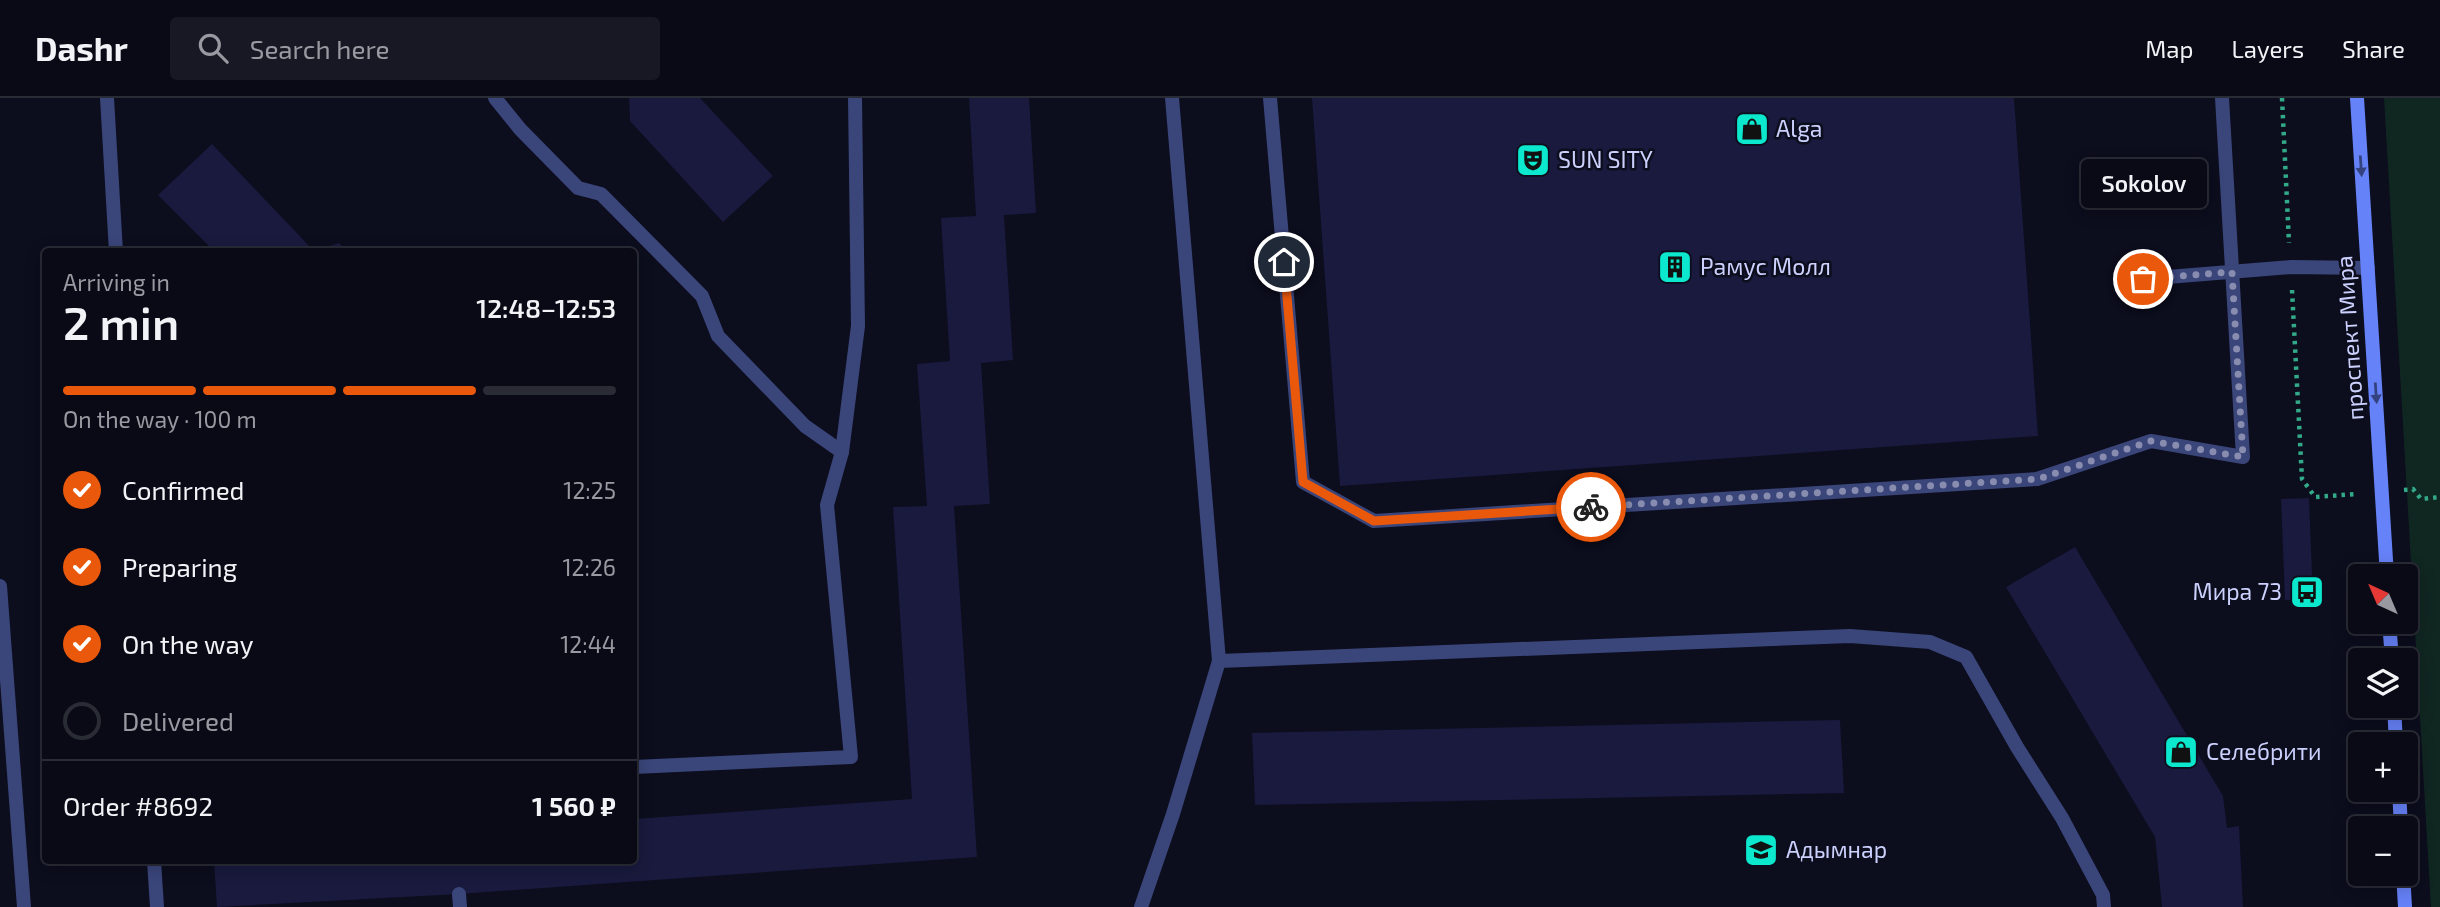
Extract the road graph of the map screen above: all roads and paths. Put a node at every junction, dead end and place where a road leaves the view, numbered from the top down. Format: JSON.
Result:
{"nodes":[{"id":1,"x":107,"y":98,"type":"edge"},
{"id":2,"x":495,"y":98,"type":"edge"},
{"id":3,"x":855,"y":98,"type":"edge"},
{"id":4,"x":1172,"y":98,"type":"edge"},
{"id":5,"x":1270,"y":98,"type":"edge"},
{"id":6,"x":2222,"y":98,"type":"edge"},
{"id":7,"x":2282,"y":98,"type":"edge"},
{"id":8,"x":2357,"y":98,"type":"edge"},
{"id":9,"x":116,"y":248,"type":"edge"},
{"id":10,"x":2291,"y":267,"type":"junction"},
{"id":11,"x":2368,"y":268,"type":"junction"},
{"id":12,"x":2232,"y":272,"type":"junction"},
{"id":13,"x":2143,"y":279,"type":"dead end"},
{"id":14,"x":842,"y":452,"type":"junction"},
{"id":15,"x":2383,"y":492,"type":"junction"},
{"id":16,"x":2440,"y":497,"type":"edge"},
{"id":17,"x":2386,"y":564,"type":"edge"},
{"id":18,"x":0,"y":586,"type":"edge"},
{"id":19,"x":1219,"y":661,"type":"junction"},
{"id":20,"x":637,"y":767,"type":"edge"},
{"id":21,"x":154,"y":864,"type":"edge"},
{"id":22,"x":2404,"y":886,"type":"edge"},
{"id":23,"x":24,"y":907,"type":"edge"},
{"id":24,"x":157,"y":907,"type":"edge"},
{"id":25,"x":1141,"y":907,"type":"edge"},
{"id":26,"x":2104,"y":907,"type":"edge"},
{"id":27,"x":2405,"y":907,"type":"edge"}],
"edges":[{"from":1,"to":9,"type":"street"},
{"from":2,"to":14,"type":"street"},
{"from":3,"to":14,"type":"street"},
{"from":4,"to":19,"type":"street"},
{"from":5,"to":12,"type":"street"},
{"from":6,"to":12,"type":"street"},
{"from":7,"to":10,"type":"path"},
{"from":8,"to":11,"type":"main road","name":"проспект Мира","one_way":true},
{"from":10,"to":11,"type":"street"},
{"from":10,"to":12,"type":"street"},
{"from":10,"to":15,"type":"path"},
{"from":11,"to":15,"type":"main road","name":"проспект Мира","one_way":true},
{"from":12,"to":13,"type":"street"},
{"from":14,"to":20,"type":"street"},
{"from":15,"to":16,"type":"path"},
{"from":15,"to":17,"type":"main road","name":"проспект Мира"},
{"from":18,"to":23,"type":"street"},
{"from":19,"to":25,"type":"street"},
{"from":19,"to":26,"type":"street"},
{"from":21,"to":24,"type":"street"},
{"from":22,"to":27,"type":"main road"}]}
